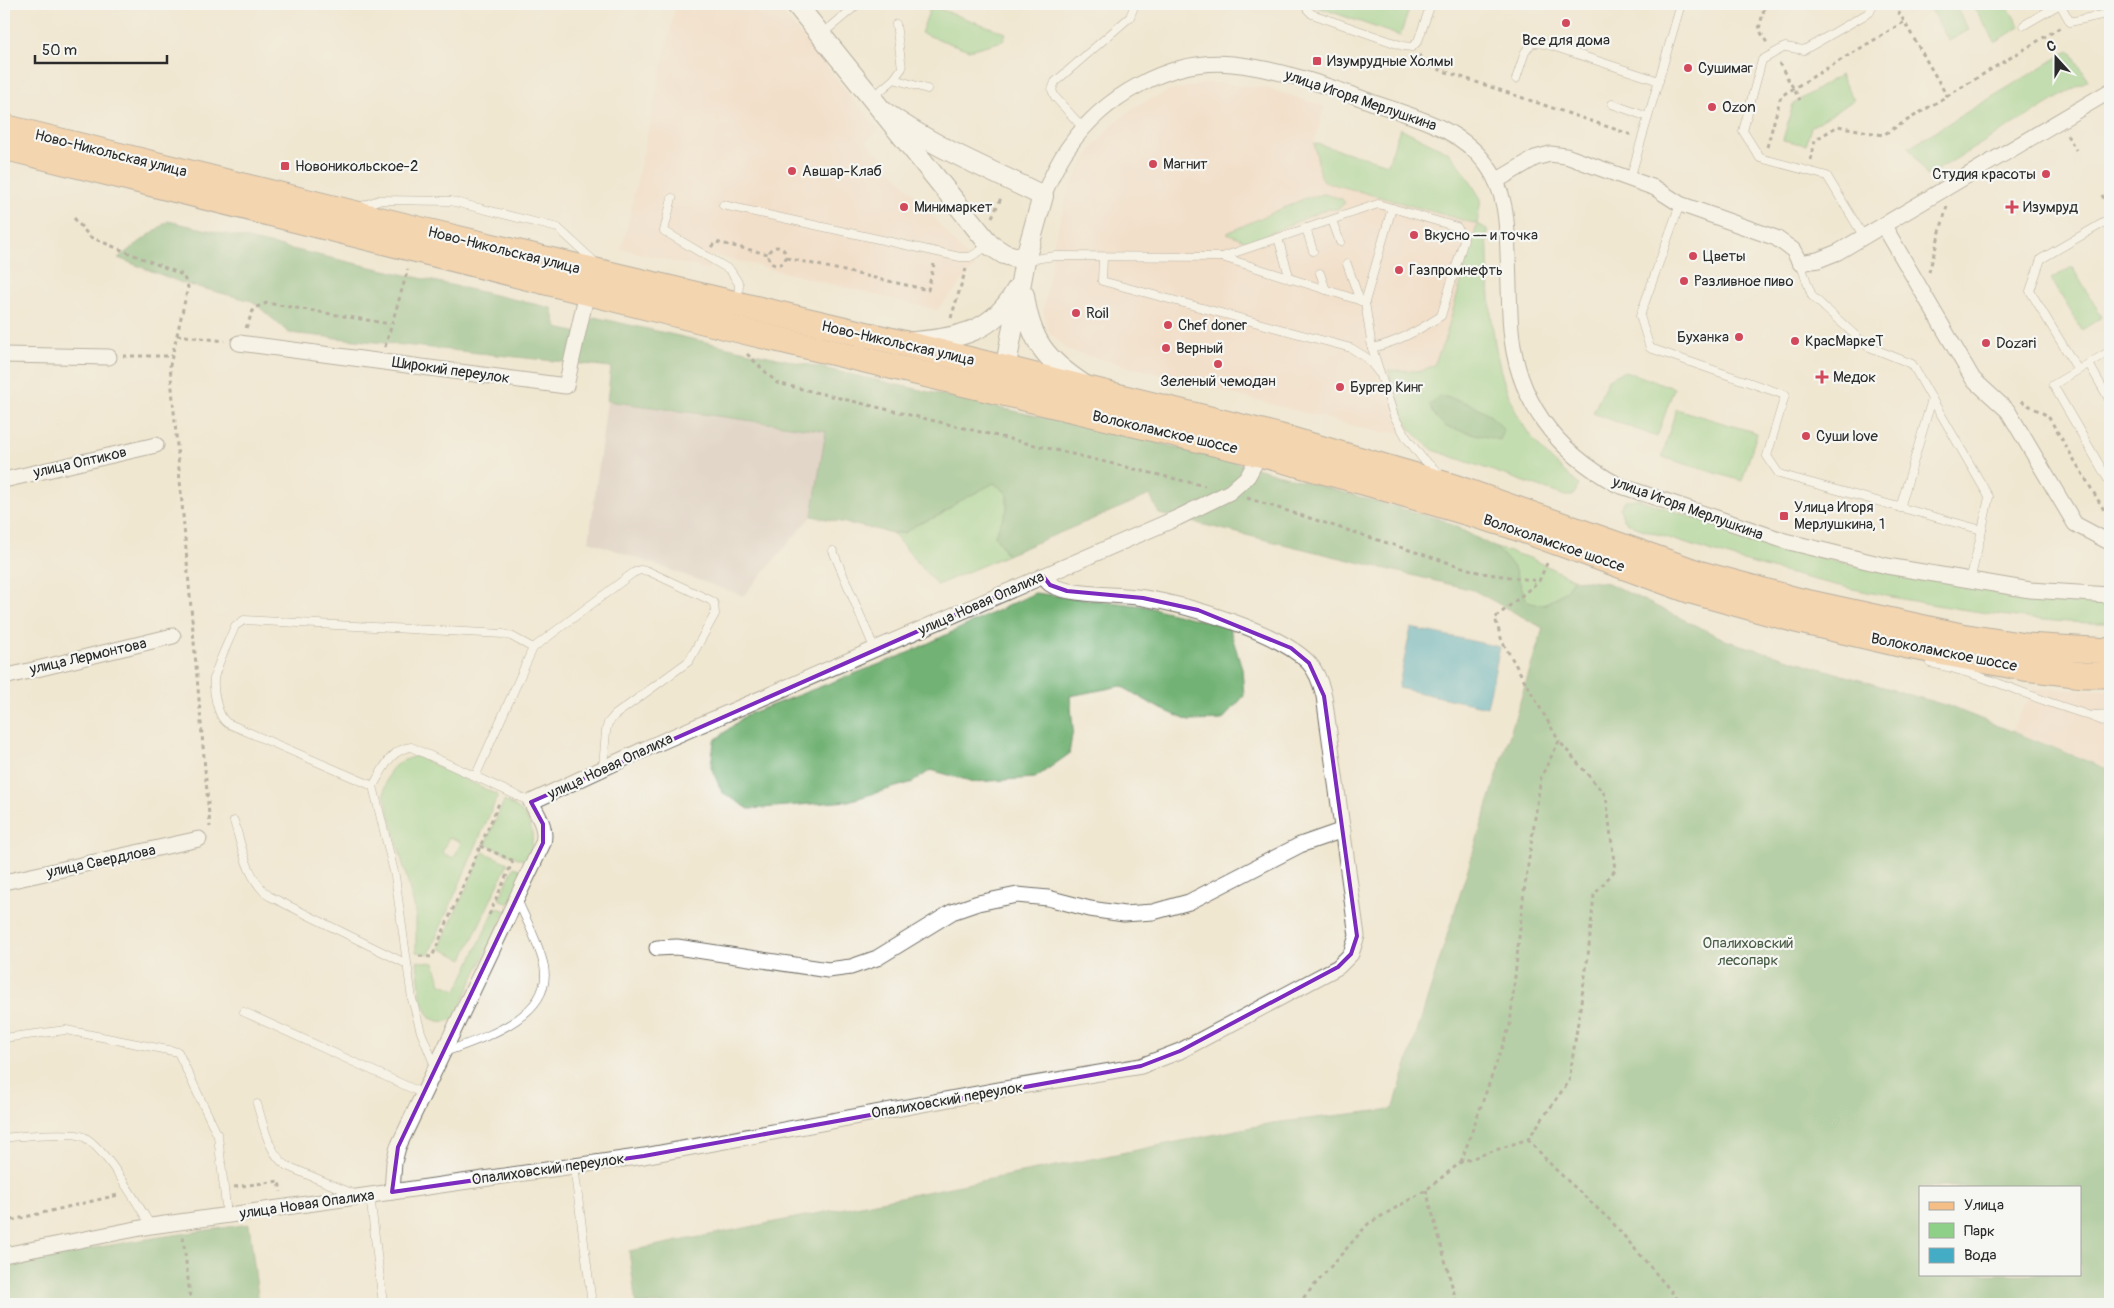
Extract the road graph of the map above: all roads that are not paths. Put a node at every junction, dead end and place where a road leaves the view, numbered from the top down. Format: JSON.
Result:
{"nodes":[{"id":1,"x":796,"y":4,"type":"edge"},
{"id":2,"x":858,"y":4,"type":"edge"},
{"id":3,"x":1135,"y":4,"type":"edge"},
{"id":4,"x":1306,"y":4,"type":"edge"},
{"id":5,"x":1431,"y":4,"type":"edge"},
{"id":6,"x":1682,"y":4,"type":"edge"},
{"id":7,"x":1873,"y":4,"type":"edge"},
{"id":8,"x":2060,"y":4,"type":"edge"},
{"id":9,"x":2110,"y":13,"type":"edge"},
{"id":10,"x":896,"y":24,"type":"dead end"},
{"id":11,"x":2024,"y":25,"type":"dead end"},
{"id":12,"x":820,"y":35,"type":"junction"},
{"id":13,"x":894,"y":79,"type":"junction"},
{"id":14,"x":1516,"y":79,"type":"dead end"},
{"id":15,"x":1659,"y":81,"type":"junction"},
{"id":16,"x":927,"y":89,"type":"dead end"},
{"id":17,"x":2110,"y":91,"type":"edge"},
{"id":18,"x":1612,"y":104,"type":"dead end"},
{"id":19,"x":878,"y":105,"type":"junction"},
{"id":20,"x":1648,"y":117,"type":"junction"},
{"id":21,"x":4,"y":127,"type":"edge"},
{"id":22,"x":1083,"y":128,"type":"junction"},
{"id":23,"x":4,"y":147,"type":"edge"},
{"id":24,"x":1630,"y":179,"type":"junction"},
{"id":25,"x":1496,"y":181,"type":"junction"},
{"id":26,"x":1043,"y":196,"type":"junction"},
{"id":27,"x":672,"y":198,"type":"dead end"},
{"id":28,"x":1680,"y":204,"type":"junction"},
{"id":29,"x":723,"y":205,"type":"dead end"},
{"id":30,"x":1392,"y":208,"type":"junction"},
{"id":31,"x":347,"y":212,"type":"junction"},
{"id":32,"x":2110,"y":219,"type":"edge"},
{"id":33,"x":1332,"y":220,"type":"junction"},
{"id":34,"x":1884,"y":226,"type":"junction"},
{"id":35,"x":1306,"y":228,"type":"junction"},
{"id":36,"x":1278,"y":238,"type":"junction"},
{"id":37,"x":1864,"y":238,"type":"junction"},
{"id":38,"x":1340,"y":242,"type":"dead end"},
{"id":39,"x":990,"y":245,"type":"junction"},
{"id":40,"x":1313,"y":251,"type":"dead end"},
{"id":41,"x":1103,"y":257,"type":"junction"},
{"id":42,"x":1222,"y":257,"type":"junction"},
{"id":43,"x":1025,"y":260,"type":"junction"},
{"id":44,"x":1347,"y":264,"type":"dead end"},
{"id":45,"x":1800,"y":264,"type":"junction"},
{"id":46,"x":1320,"y":273,"type":"dead end"},
{"id":47,"x":609,"y":275,"type":"junction"},
{"id":48,"x":1290,"y":279,"type":"junction"},
{"id":49,"x":1022,"y":280,"type":"junction"},
{"id":50,"x":1326,"y":290,"type":"junction"},
{"id":51,"x":587,"y":292,"type":"junction"},
{"id":52,"x":1363,"y":302,"type":"junction"},
{"id":53,"x":737,"y":304,"type":"junction"},
{"id":54,"x":239,"y":343,"type":"road end"},
{"id":55,"x":902,"y":344,"type":"junction"},
{"id":56,"x":1372,"y":348,"type":"junction"},
{"id":57,"x":2110,"y":351,"type":"edge"},
{"id":58,"x":4,"y":355,"type":"edge"},
{"id":59,"x":109,"y":356,"type":"road end"},
{"id":60,"x":2089,"y":364,"type":"junction"},
{"id":61,"x":1006,"y":368,"type":"junction"},
{"id":62,"x":2078,"y":370,"type":"junction"},
{"id":63,"x":1379,"y":373,"type":"junction"},
{"id":64,"x":1090,"y":389,"type":"junction"},
{"id":65,"x":1001,"y":393,"type":"junction"},
{"id":66,"x":1932,"y":399,"type":"junction"},
{"id":67,"x":2110,"y":400,"type":"edge"},
{"id":68,"x":156,"y":445,"type":"dead end"},
{"id":69,"x":1260,"y":454,"type":"junction"},
{"id":70,"x":4,"y":480,"type":"edge"},
{"id":71,"x":2110,"y":483,"type":"edge"},
{"id":72,"x":1454,"y":488,"type":"junction"},
{"id":73,"x":1900,"y":508,"type":"junction"},
{"id":74,"x":1982,"y":530,"type":"junction"},
{"id":75,"x":2110,"y":541,"type":"edge"},
{"id":76,"x":833,"y":551,"type":"dead end"},
{"id":77,"x":1043,"y":576,"type":"junction"},
{"id":78,"x":1970,"y":581,"type":"junction"},
{"id":79,"x":2110,"y":595,"type":"edge"},
{"id":80,"x":173,"y":636,"type":"dead end"},
{"id":81,"x":1876,"y":638,"type":"junction"},
{"id":82,"x":533,"y":648,"type":"junction"},
{"id":83,"x":875,"y":650,"type":"junction"},
{"id":84,"x":2110,"y":651,"type":"edge"},
{"id":85,"x":1907,"y":655,"type":"dead end"},
{"id":86,"x":1923,"y":661,"type":"dead end"},
{"id":87,"x":2110,"y":675,"type":"edge"},
{"id":88,"x":4,"y":676,"type":"edge"},
{"id":89,"x":2110,"y":714,"type":"edge"},
{"id":90,"x":2092,"y":715,"type":"junction"},
{"id":91,"x":2110,"y":724,"type":"edge"},
{"id":92,"x":602,"y":767,"type":"junction"},
{"id":93,"x":476,"y":777,"type":"junction"},
{"id":94,"x":373,"y":786,"type":"junction"},
{"id":95,"x":531,"y":802,"type":"junction"},
{"id":96,"x":234,"y":821,"type":"dead end"},
{"id":97,"x":1342,"y":830,"type":"junction"},
{"id":98,"x":199,"y":840,"type":"road end"},
{"id":99,"x":4,"y":882,"type":"edge"},
{"id":100,"x":516,"y":899,"type":"junction"},
{"id":101,"x":657,"y":948,"type":"dead end"},
{"id":102,"x":406,"y":960,"type":"junction"},
{"id":103,"x":244,"y":1012,"type":"dead end"},
{"id":104,"x":4,"y":1038,"type":"edge"},
{"id":105,"x":443,"y":1053,"type":"junction"},
{"id":106,"x":436,"y":1068,"type":"junction"},
{"id":107,"x":424,"y":1094,"type":"junction"},
{"id":108,"x":258,"y":1104,"type":"dead end"},
{"id":109,"x":4,"y":1138,"type":"edge"},
{"id":110,"x":574,"y":1166,"type":"junction"},
{"id":111,"x":392,"y":1192,"type":"junction"},
{"id":112,"x":365,"y":1196,"type":"junction"},
{"id":113,"x":227,"y":1215,"type":"junction"},
{"id":114,"x":151,"y":1226,"type":"junction"},
{"id":115,"x":4,"y":1255,"type":"edge"},
{"id":116,"x":382,"y":1304,"type":"edge"},
{"id":117,"x":592,"y":1304,"type":"edge"}],
"edges":[{"from":1,"to":12,"type":"street"},
{"from":2,"to":12,"type":"lane"},
{"from":3,"to":22,"type":"lane"},
{"from":4,"to":5,"type":"lane"},
{"from":6,"to":15,"type":"lane"},
{"from":7,"to":37,"type":"lane"},
{"from":8,"to":9,"type":"lane"},
{"from":8,"to":11,"type":"lane"},
{"from":10,"to":13,"type":"lane"},
{"from":12,"to":19,"type":"street"},
{"from":13,"to":16,"type":"lane"},
{"from":13,"to":19,"type":"lane"},
{"from":14,"to":15,"type":"lane"},
{"from":15,"to":20,"type":"lane"},
{"from":17,"to":34,"type":"street"},
{"from":18,"to":20,"type":"lane"},
{"from":19,"to":26,"type":"street"},
{"from":19,"to":39,"type":"street"},
{"from":20,"to":24,"type":"lane"},
{"from":21,"to":31,"type":"main road","name":"Ново-Никольская улица"},
{"from":22,"to":25,"type":"street","name":"улица Игоря Мерлушкина"},
{"from":22,"to":26,"type":"street","name":"улица Игоря Мерлушкина"},
{"from":23,"to":51,"type":"main road","name":"Ново-Никольская улица"},
{"from":24,"to":25,"type":"street"},
{"from":24,"to":28,"type":"street"},
{"from":25,"to":78,"type":"street","name":"улица Игоря Мерлушкина"},
{"from":26,"to":43,"type":"street","name":"улица Игоря Мерлушкина"},
{"from":27,"to":53,"type":"lane"},
{"from":28,"to":45,"type":"street"},
{"from":28,"to":73,"type":"lane"},
{"from":29,"to":39,"type":"lane"},
{"from":30,"to":33,"type":"lane"},
{"from":30,"to":52,"type":"lane"},
{"from":30,"to":56,"type":"lane"},
{"from":31,"to":47,"type":"main road","name":"Ново-Никольская улица"},
{"from":31,"to":47,"type":"lane"},
{"from":32,"to":62,"type":"lane"},
{"from":33,"to":35,"type":"lane"},
{"from":33,"to":38,"type":"lane"},
{"from":34,"to":37,"type":"street"},
{"from":34,"to":75,"type":"street"},
{"from":35,"to":36,"type":"lane"},
{"from":35,"to":40,"type":"lane"},
{"from":36,"to":42,"type":"lane"},
{"from":36,"to":48,"type":"lane"},
{"from":37,"to":45,"type":"street"},
{"from":39,"to":43,"type":"street"},
{"from":41,"to":42,"type":"lane"},
{"from":41,"to":43,"type":"lane"},
{"from":41,"to":63,"type":"lane"},
{"from":42,"to":48,"type":"lane"},
{"from":43,"to":49,"type":"street","name":"улица Игоря Мерлушкина"},
{"from":44,"to":52,"type":"lane"},
{"from":45,"to":66,"type":"lane"},
{"from":46,"to":50,"type":"lane"},
{"from":47,"to":53,"type":"main road","name":"Ново-Никольская улица"},
{"from":48,"to":50,"type":"lane"},
{"from":49,"to":55,"type":"street"},
{"from":49,"to":61,"type":"street","name":"улица Игоря Мерлушкина"},
{"from":49,"to":64,"type":"street"},
{"from":50,"to":52,"type":"lane"},
{"from":51,"to":54,"type":"street","name":"Широкий переулок"},
{"from":51,"to":65,"type":"main road","name":"Ново-Никольская улица"},
{"from":52,"to":56,"type":"lane"},
{"from":53,"to":55,"type":"main road","name":"Ново-Никольская улица"},
{"from":55,"to":61,"type":"main road","name":"Ново-Никольская улица"},
{"from":56,"to":63,"type":"lane"},
{"from":57,"to":60,"type":"lane"},
{"from":58,"to":59,"type":"street"},
{"from":60,"to":62,"type":"lane"},
{"from":60,"to":67,"type":"lane"},
{"from":61,"to":64,"type":"main road","name":"Волоколамское шоссе"},
{"from":61,"to":65,"type":"street","name":"улица Игоря Мерлушкина"},
{"from":62,"to":71,"type":"lane"},
{"from":63,"to":72,"type":"lane"},
{"from":64,"to":72,"type":"main road","name":"Волоколамское шоссе"},
{"from":65,"to":69,"type":"main road","name":"Волоколамское шоссе"},
{"from":66,"to":73,"type":"lane"},
{"from":66,"to":74,"type":"lane"},
{"from":68,"to":70,"type":"street","name":"улица Оптиков"},
{"from":69,"to":77,"type":"street","name":"улица Новая Опалиха"},
{"from":69,"to":81,"type":"main road","name":"Волоколамское шоссе"},
{"from":72,"to":84,"type":"main road","name":"Волоколамское шоссе"},
{"from":73,"to":74,"type":"lane"},
{"from":74,"to":78,"type":"lane"},
{"from":76,"to":83,"type":"lane"},
{"from":77,"to":83,"type":"street","name":"улица Новая Опалиха"},
{"from":77,"to":97,"type":"street","name":"Опалиховский переулок"},
{"from":78,"to":79,"type":"street","name":"улица Игоря Мерлушкина"},
{"from":80,"to":88,"type":"street","name":"улица Лермонтова"},
{"from":81,"to":85,"type":"lane"},
{"from":81,"to":87,"type":"main road","name":"Волоколамское шоссе"},
{"from":82,"to":92,"type":"lane"},
{"from":82,"to":93,"type":"lane"},
{"from":82,"to":94,"type":"lane"},
{"from":83,"to":92,"type":"street","name":"улица Новая Опалиха"},
{"from":86,"to":90,"type":"lane"},
{"from":89,"to":90,"type":"lane"},
{"from":90,"to":91,"type":"lane"},
{"from":92,"to":95,"type":"street","name":"улица Новая Опалиха"},
{"from":93,"to":94,"type":"lane"},
{"from":93,"to":95,"type":"lane"},
{"from":94,"to":102,"type":"lane"},
{"from":95,"to":100,"type":"street","name":"улица Новая Опалиха"},
{"from":96,"to":102,"type":"lane"},
{"from":97,"to":101,"type":"street"},
{"from":97,"to":110,"type":"street","name":"Опалиховский переулок"},
{"from":98,"to":99,"type":"street","name":"улица Свердлова"},
{"from":100,"to":105,"type":"street","name":"улица Новая Опалиха"},
{"from":100,"to":105,"type":"lane"},
{"from":102,"to":106,"type":"lane"},
{"from":103,"to":107,"type":"lane"},
{"from":104,"to":113,"type":"lane"},
{"from":105,"to":106,"type":"street","name":"улица Новая Опалиха"},
{"from":106,"to":107,"type":"street","name":"улица Новая Опалиха"},
{"from":107,"to":111,"type":"street","name":"улица Новая Опалиха"},
{"from":108,"to":112,"type":"lane"},
{"from":109,"to":114,"type":"lane"},
{"from":110,"to":111,"type":"street","name":"Опалиховский переулок"},
{"from":110,"to":117,"type":"lane"},
{"from":111,"to":112,"type":"street","name":"улица Новая Опалиха"},
{"from":112,"to":113,"type":"street","name":"улица Новая Опалиха"},
{"from":112,"to":116,"type":"lane"},
{"from":113,"to":114,"type":"street","name":"улица Новая Опалиха"},
{"from":114,"to":115,"type":"street","name":"улица Новая Опалиха"}]}
